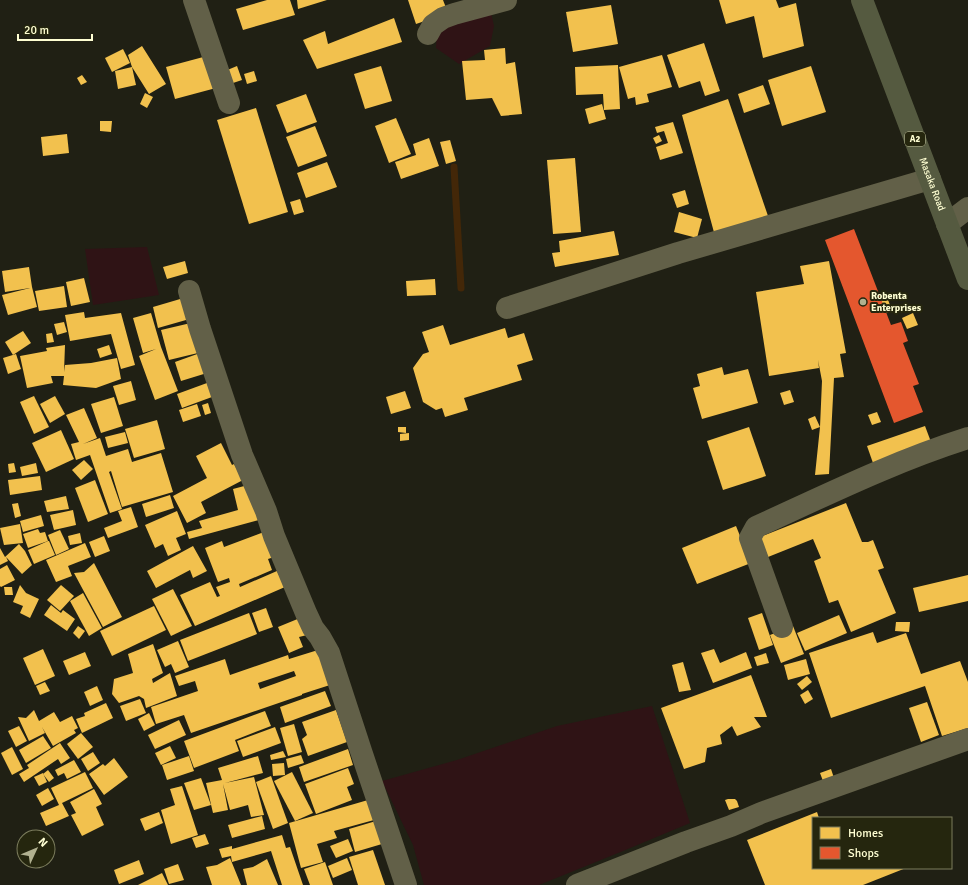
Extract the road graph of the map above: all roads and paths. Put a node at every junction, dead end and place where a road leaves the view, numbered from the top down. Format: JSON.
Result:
{"nodes":[{"id":1,"x":194,"y":0,"type":"edge"},
{"id":2,"x":506,"y":0,"type":"edge"},
{"id":3,"x":862,"y":0,"type":"edge"},
{"id":4,"x":428,"y":34,"type":"dead end"},
{"id":5,"x":229,"y":104,"type":"dead end"},
{"id":6,"x":930,"y":179,"type":"junction"},
{"id":7,"x":968,"y":208,"type":"edge"},
{"id":8,"x":947,"y":224,"type":"junction"},
{"id":9,"x":968,"y":279,"type":"edge"},
{"id":10,"x":189,"y":290,"type":"dead end"},
{"id":11,"x":507,"y":308,"type":"dead end"},
{"id":12,"x":968,"y":438,"type":"edge"},
{"id":13,"x":782,"y":627,"type":"dead end"},
{"id":14,"x":968,"y":739,"type":"edge"},
{"id":15,"x":406,"y":885,"type":"edge"},
{"id":16,"x":577,"y":885,"type":"edge"}],
"edges":[{"from":1,"to":5,"type":"street"},
{"from":2,"to":4,"type":"street"},
{"from":3,"to":6,"type":"main road","name":"Masaka Road","number":"A2"},
{"from":6,"to":8,"type":"main road","name":"Masaka Road","number":"A2"},
{"from":6,"to":11,"type":"street"},
{"from":7,"to":8,"type":"street"},
{"from":8,"to":9,"type":"main road","name":"Masaka Road","number":"A2"},
{"from":10,"to":15,"type":"street"},
{"from":12,"to":13,"type":"street"},
{"from":14,"to":16,"type":"street"}]}
